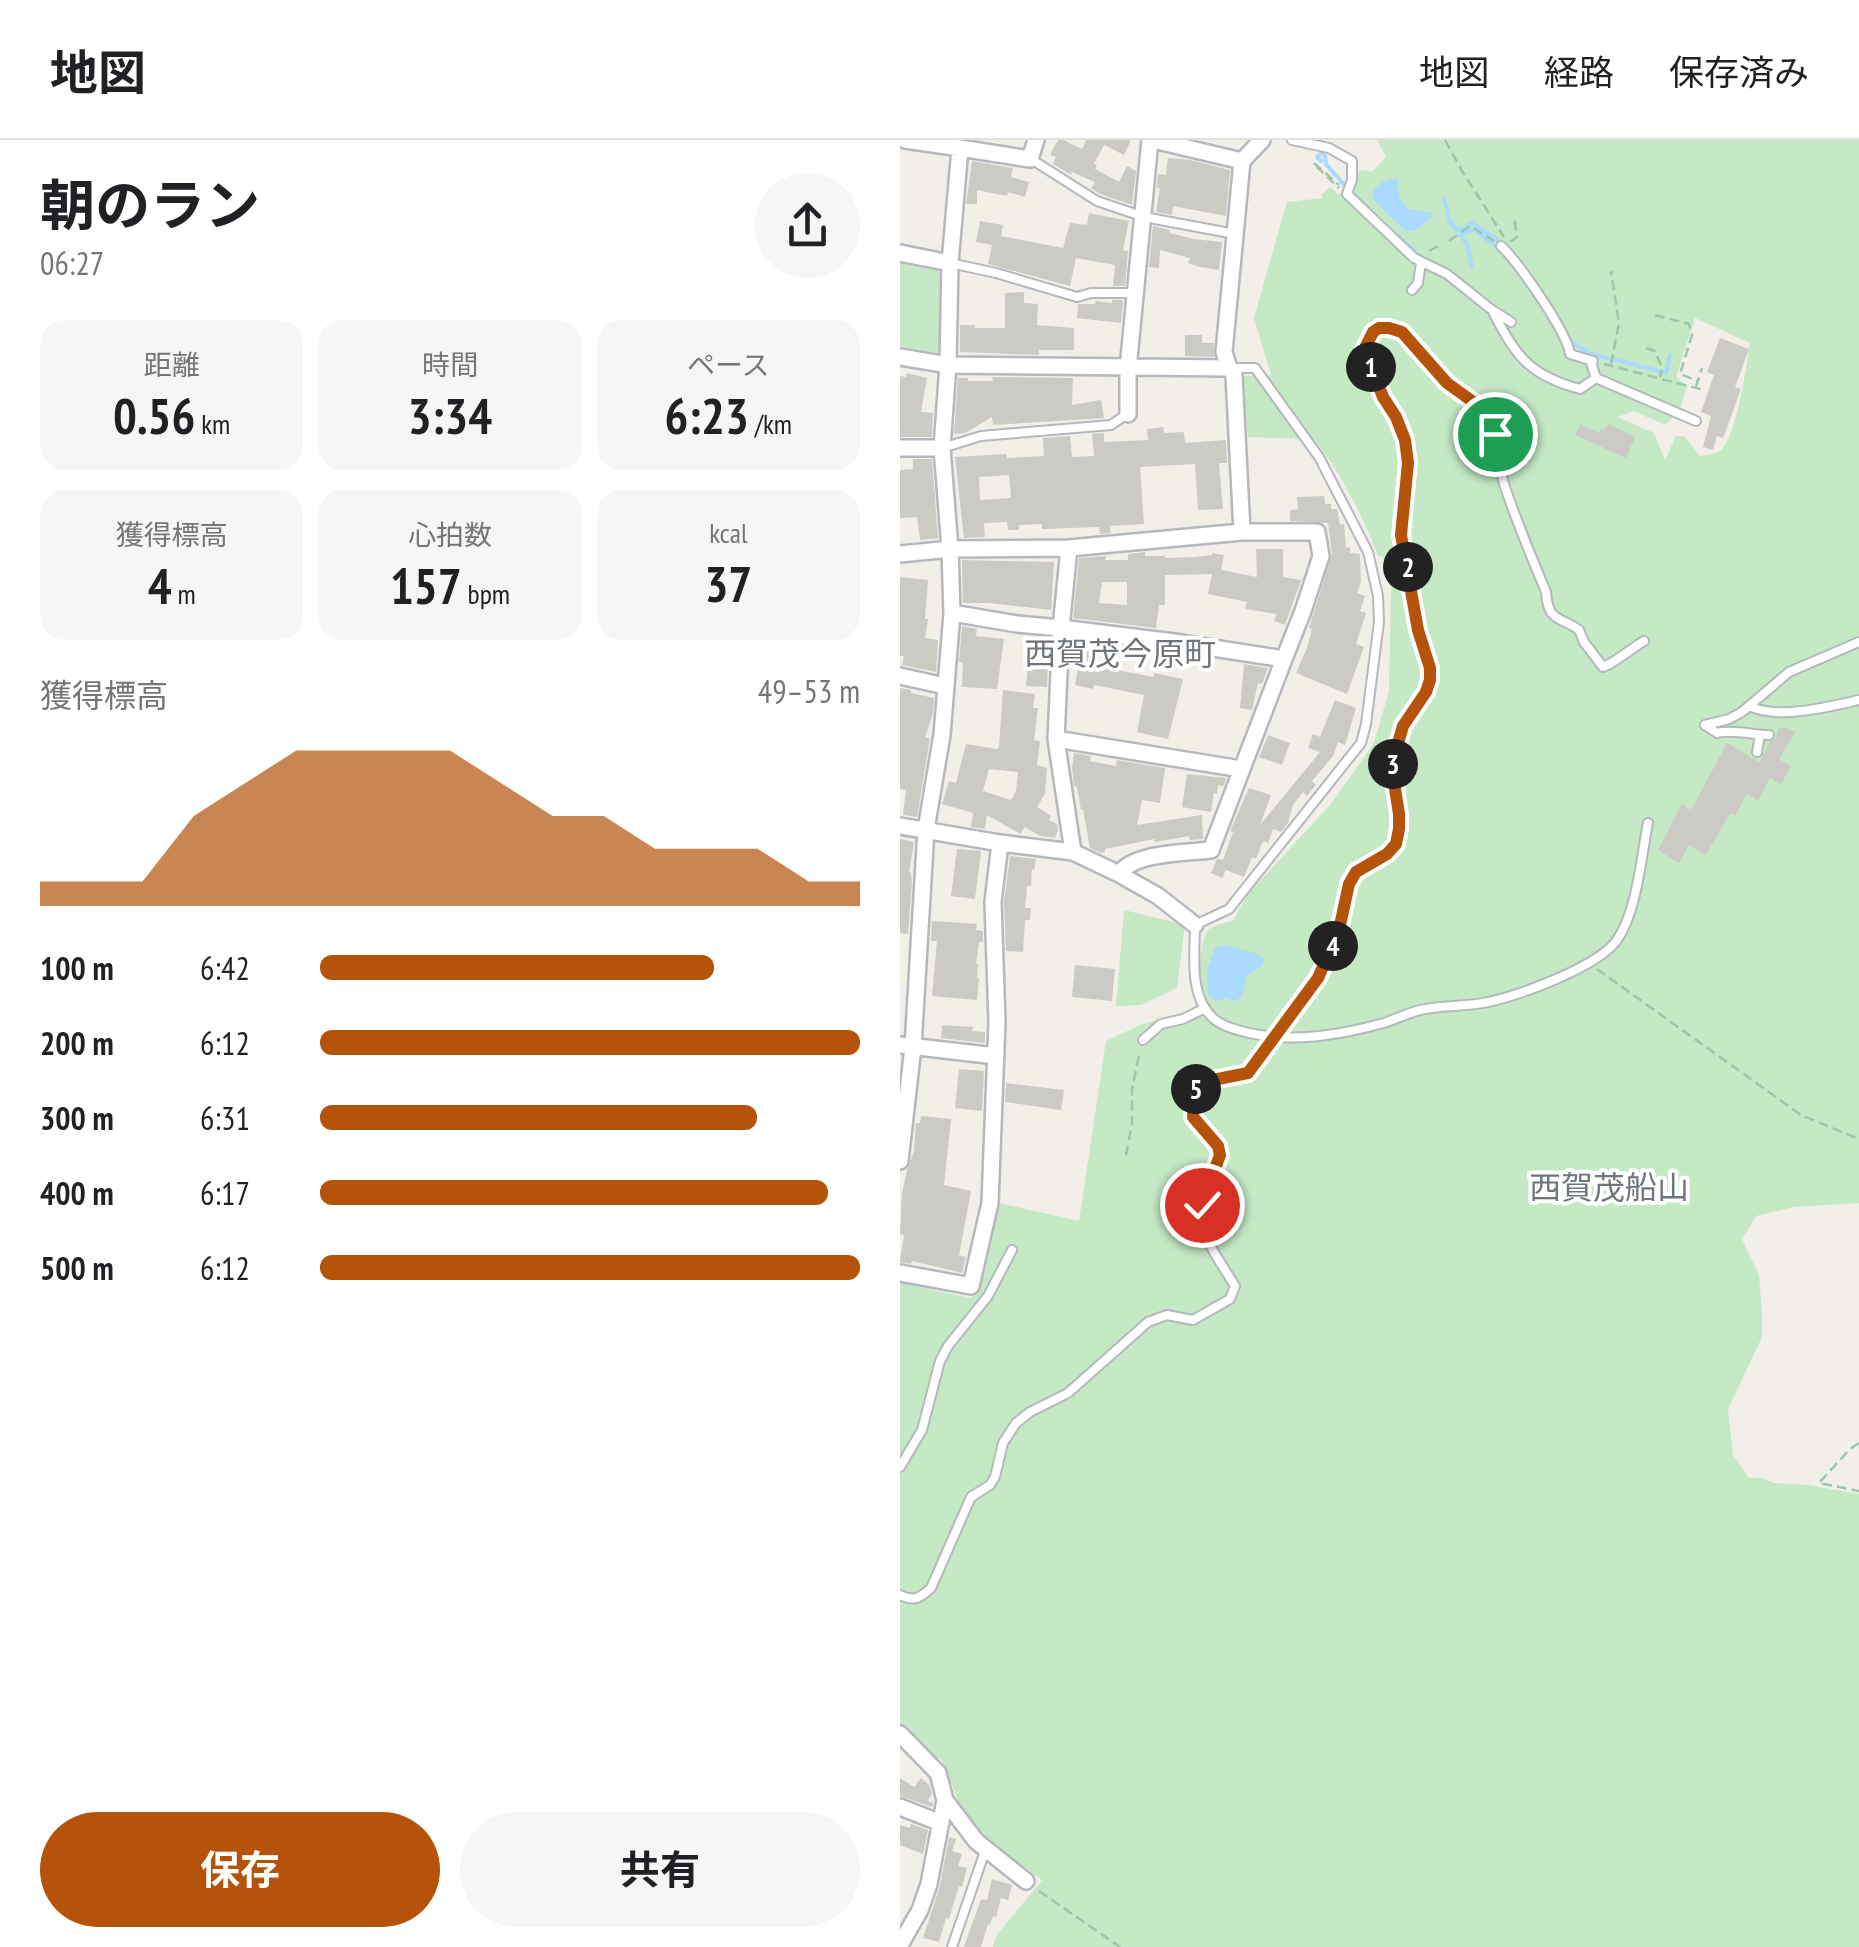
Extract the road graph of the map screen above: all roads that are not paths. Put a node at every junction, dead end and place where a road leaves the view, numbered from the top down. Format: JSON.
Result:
{"nodes":[{"id":1,"x":905,"y":140,"type":"edge"},
{"id":2,"x":1036,"y":140,"type":"edge"},
{"id":3,"x":1152,"y":140,"type":"edge"},
{"id":4,"x":1262,"y":140,"type":"edge"},
{"id":5,"x":1292,"y":140,"type":"edge"},
{"id":6,"x":960,"y":148,"type":"junction"},
{"id":7,"x":1030,"y":159,"type":"junction"},
{"id":8,"x":1242,"y":161,"type":"junction"},
{"id":9,"x":1144,"y":216,"type":"junction"},
{"id":10,"x":1235,"y":234,"type":"junction"},
{"id":11,"x":1504,"y":245,"type":"road end"},
{"id":12,"x":900,"y":253,"type":"edge"},
{"id":13,"x":1418,"y":260,"type":"junction"},
{"id":14,"x":950,"y":263,"type":"junction"},
{"id":15,"x":1412,"y":290,"type":"dead end"},
{"id":16,"x":1134,"y":294,"type":"junction"},
{"id":17,"x":1492,"y":310,"type":"junction"},
{"id":18,"x":1510,"y":322,"type":"dead end"},
{"id":19,"x":900,"y":357,"type":"edge"},
{"id":20,"x":948,"y":365,"type":"junction"},
{"id":21,"x":1230,"y":368,"type":"junction"},
{"id":22,"x":1128,"y":369,"type":"junction"},
{"id":23,"x":1596,"y":378,"type":"junction"},
{"id":24,"x":1128,"y":414,"type":"joint"},
{"id":25,"x":1696,"y":421,"type":"dead end"},
{"id":26,"x":900,"y":448,"type":"edge"},
{"id":27,"x":942,"y":448,"type":"junction"},
{"id":28,"x":1242,"y":532,"type":"junction"},
{"id":29,"x":1069,"y":548,"type":"junction"},
{"id":30,"x":950,"y":550,"type":"junction"},
{"id":31,"x":900,"y":554,"type":"edge"},
{"id":32,"x":952,"y":613,"type":"junction"},
{"id":33,"x":1062,"y":628,"type":"junction"},
{"id":34,"x":1644,"y":641,"type":"dead end"},
{"id":35,"x":1859,"y":642,"type":"edge"},
{"id":36,"x":1284,"y":660,"type":"junction"},
{"id":37,"x":900,"y":676,"type":"edge"},
{"id":38,"x":945,"y":686,"type":"junction"},
{"id":39,"x":1859,"y":700,"type":"edge"},
{"id":40,"x":1749,"y":706,"type":"junction"},
{"id":41,"x":1056,"y":739,"type":"junction"},
{"id":42,"x":1757,"y":752,"type":"dead end"},
{"id":43,"x":1241,"y":768,"type":"junction"},
{"id":44,"x":1648,"y":823,"type":"dead end"},
{"id":45,"x":900,"y":826,"type":"edge"},
{"id":46,"x":926,"y":829,"type":"junction"},
{"id":47,"x":1000,"y":843,"type":"junction"},
{"id":48,"x":1073,"y":852,"type":"junction"},
{"id":49,"x":1119,"y":874,"type":"junction"},
{"id":50,"x":1195,"y":925,"type":"junction"},
{"id":51,"x":1205,"y":1008,"type":"junction"},
{"id":52,"x":1143,"y":1040,"type":"road end"},
{"id":53,"x":906,"y":1046,"type":"edge"},
{"id":54,"x":996,"y":1056,"type":"junction"},
{"id":55,"x":900,"y":1162,"type":"edge"},
{"id":56,"x":1012,"y":1250,"type":"dead end"},
{"id":57,"x":900,"y":1273,"type":"edge"},
{"id":58,"x":900,"y":1467,"type":"edge"},
{"id":59,"x":900,"y":1595,"type":"edge"},
{"id":60,"x":900,"y":1734,"type":"edge"},
{"id":61,"x":944,"y":1800,"type":"junction"},
{"id":62,"x":900,"y":1807,"type":"edge"},
{"id":63,"x":940,"y":1823,"type":"junction"},
{"id":64,"x":985,"y":1851,"type":"junction"},
{"id":65,"x":1026,"y":1881,"type":"road end"},
{"id":66,"x":900,"y":1945,"type":"edge"},
{"id":67,"x":952,"y":1947,"type":"edge"}],
"edges":[{"from":1,"to":6,"type":"street"},
{"from":2,"to":7,"type":"street"},
{"from":3,"to":8,"type":"street"},
{"from":3,"to":9,"type":"street"},
{"from":4,"to":8,"type":"street"},
{"from":5,"to":13,"type":"lane"},
{"from":6,"to":7,"type":"street"},
{"from":6,"to":14,"type":"street"},
{"from":7,"to":9,"type":"lane"},
{"from":8,"to":10,"type":"street"},
{"from":9,"to":10,"type":"lane"},
{"from":9,"to":16,"type":"street"},
{"from":10,"to":21,"type":"street"},
{"from":11,"to":23,"type":"lane"},
{"from":12,"to":14,"type":"street"},
{"from":13,"to":15,"type":"lane"},
{"from":13,"to":17,"type":"lane"},
{"from":14,"to":16,"type":"lane"},
{"from":14,"to":20,"type":"street"},
{"from":16,"to":22,"type":"street"},
{"from":17,"to":18,"type":"lane"},
{"from":17,"to":23,"type":"lane"},
{"from":19,"to":20,"type":"street"},
{"from":20,"to":22,"type":"street"},
{"from":20,"to":27,"type":"street"},
{"from":21,"to":22,"type":"street"},
{"from":21,"to":28,"type":"street"},
{"from":21,"to":50,"type":"lane"},
{"from":22,"to":24,"type":"street"},
{"from":23,"to":25,"type":"lane"},
{"from":24,"to":27,"type":"lane"},
{"from":26,"to":27,"type":"street"},
{"from":27,"to":30,"type":"street"},
{"from":28,"to":29,"type":"street"},
{"from":28,"to":36,"type":"street"},
{"from":29,"to":30,"type":"street"},
{"from":29,"to":33,"type":"street"},
{"from":30,"to":31,"type":"street"},
{"from":30,"to":32,"type":"street"},
{"from":32,"to":33,"type":"street"},
{"from":32,"to":38,"type":"street"},
{"from":33,"to":36,"type":"street"},
{"from":33,"to":41,"type":"street"},
{"from":34,"to":59,"type":"lane","bridge":true},
{"from":35,"to":40,"type":"lane"},
{"from":36,"to":43,"type":"street"},
{"from":37,"to":38,"type":"street"},
{"from":38,"to":46,"type":"street"},
{"from":39,"to":40,"type":"lane"},
{"from":40,"to":42,"type":"lane"},
{"from":41,"to":43,"type":"street"},
{"from":41,"to":48,"type":"street"},
{"from":43,"to":49,"type":"street"},
{"from":44,"to":51,"type":"lane"},
{"from":45,"to":46,"type":"street"},
{"from":46,"to":47,"type":"street"},
{"from":46,"to":53,"type":"street"},
{"from":47,"to":48,"type":"street"},
{"from":47,"to":54,"type":"street"},
{"from":48,"to":49,"type":"street"},
{"from":49,"to":50,"type":"street"},
{"from":50,"to":51,"type":"lane"},
{"from":51,"to":52,"type":"lane"},
{"from":53,"to":54,"type":"street"},
{"from":53,"to":55,"type":"street"},
{"from":54,"to":57,"type":"street"},
{"from":56,"to":58,"type":"lane"},
{"from":60,"to":61,"type":"street"},
{"from":61,"to":63,"type":"street"},
{"from":61,"to":64,"type":"street"},
{"from":62,"to":63,"type":"street"},
{"from":63,"to":66,"type":"street"},
{"from":64,"to":65,"type":"street"},
{"from":64,"to":67,"type":"lane"}]}
